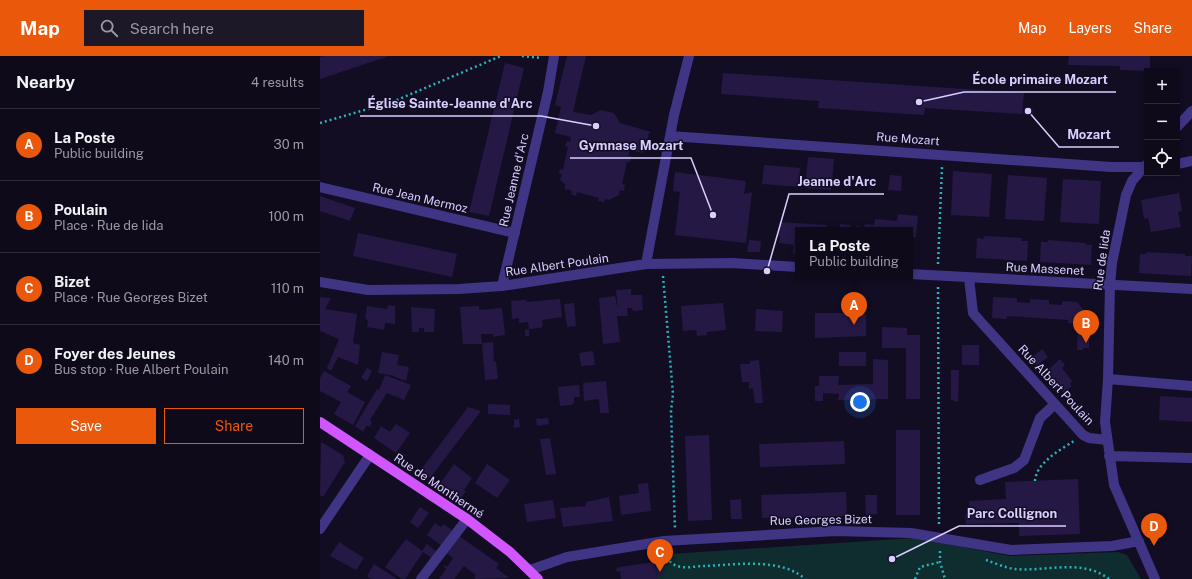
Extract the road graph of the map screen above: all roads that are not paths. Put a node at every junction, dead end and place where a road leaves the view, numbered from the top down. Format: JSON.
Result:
{"nodes":[{"id":1,"x":689,"y":56,"type":"edge"},
{"id":2,"x":554,"y":58,"type":"edge"},
{"id":3,"x":1192,"y":111,"type":"edge"},
{"id":4,"x":1180,"y":124,"type":"edge"},
{"id":5,"x":670,"y":136,"type":"junction"},
{"id":6,"x":1192,"y":161,"type":"edge"},
{"id":7,"x":1180,"y":163,"type":"edge"},
{"id":8,"x":1144,"y":166,"type":"edge"},
{"id":9,"x":1144,"y":168,"type":"edge"},
{"id":10,"x":320,"y":187,"type":"edge"},
{"id":11,"x":514,"y":233,"type":"junction"},
{"id":12,"x":646,"y":264,"type":"junction"},
{"id":13,"x":795,"y":267,"type":"edge"},
{"id":14,"x":913,"y":274,"type":"edge"},
{"id":15,"x":969,"y":278,"type":"junction"},
{"id":16,"x":320,"y":282,"type":"edge"},
{"id":17,"x":1110,"y":285,"type":"junction"},
{"id":18,"x":502,"y":286,"type":"junction"},
{"id":19,"x":1192,"y":289,"type":"edge"},
{"id":20,"x":1108,"y":379,"type":"junction"},
{"id":21,"x":1192,"y":386,"type":"edge"},
{"id":22,"x":1055,"y":404,"type":"junction"},
{"id":23,"x":320,"y":422,"type":"edge"},
{"id":24,"x":1107,"y":440,"type":"junction"},
{"id":25,"x":370,"y":455,"type":"junction"},
{"id":26,"x":1109,"y":456,"type":"junction"},
{"id":27,"x":1192,"y":458,"type":"edge"},
{"id":28,"x":980,"y":480,"type":"dead end"},
{"id":29,"x":467,"y":519,"type":"junction"},
{"id":30,"x":320,"y":529,"type":"edge"},
{"id":31,"x":1139,"y":541,"type":"junction"},
{"id":32,"x":530,"y":570,"type":"junction"},
{"id":33,"x":421,"y":579,"type":"edge"},
{"id":34,"x":538,"y":579,"type":"edge"},
{"id":35,"x":1156,"y":579,"type":"edge"}],
"edges":[{"from":1,"to":5,"type":"street"},
{"from":2,"to":11,"type":"street","name":"Rue Jeanne d'Arc"},
{"from":3,"to":4,"type":"street"},
{"from":5,"to":8,"type":"street","name":"Rue Mozart"},
{"from":5,"to":12,"type":"street"},
{"from":6,"to":7,"type":"street"},
{"from":9,"to":17,"type":"street","name":"Rue de Iida"},
{"from":10,"to":11,"type":"street","name":"Rue Jean Mermoz"},
{"from":11,"to":18,"type":"street","name":"Rue Jeanne d'Arc"},
{"from":12,"to":13,"type":"street","name":"Rue Albert Poulain"},
{"from":12,"to":18,"type":"street","name":"Rue Albert Poulain"},
{"from":14,"to":15,"type":"street"},
{"from":15,"to":17,"type":"street","name":"Rue Massenet"},
{"from":15,"to":22,"type":"street","name":"Rue Albert Poulain"},
{"from":16,"to":18,"type":"street","name":"Rue Albert Poulain"},
{"from":17,"to":19,"type":"street","name":"Rue Massenet"},
{"from":17,"to":20,"type":"street","name":"Rue de Iida"},
{"from":20,"to":21,"type":"street"},
{"from":20,"to":24,"type":"street","name":"Rue de Iida"},
{"from":22,"to":24,"type":"street","name":"Rue Albert Poulain"},
{"from":22,"to":28,"type":"street"},
{"from":23,"to":25,"type":"main road","name":"Rue de Monthermé"},
{"from":24,"to":26,"type":"street"},
{"from":25,"to":29,"type":"main road","name":"Rue de Monthermé"},
{"from":25,"to":30,"type":"street"},
{"from":26,"to":27,"type":"street"},
{"from":26,"to":31,"type":"street"},
{"from":29,"to":32,"type":"main road","name":"Rue de Monthermé"},
{"from":29,"to":33,"type":"street"},
{"from":31,"to":32,"type":"street","name":"Rue Georges Bizet"},
{"from":31,"to":35,"type":"street"},
{"from":32,"to":34,"type":"main road","name":"Rue de Monthermé"}]}
